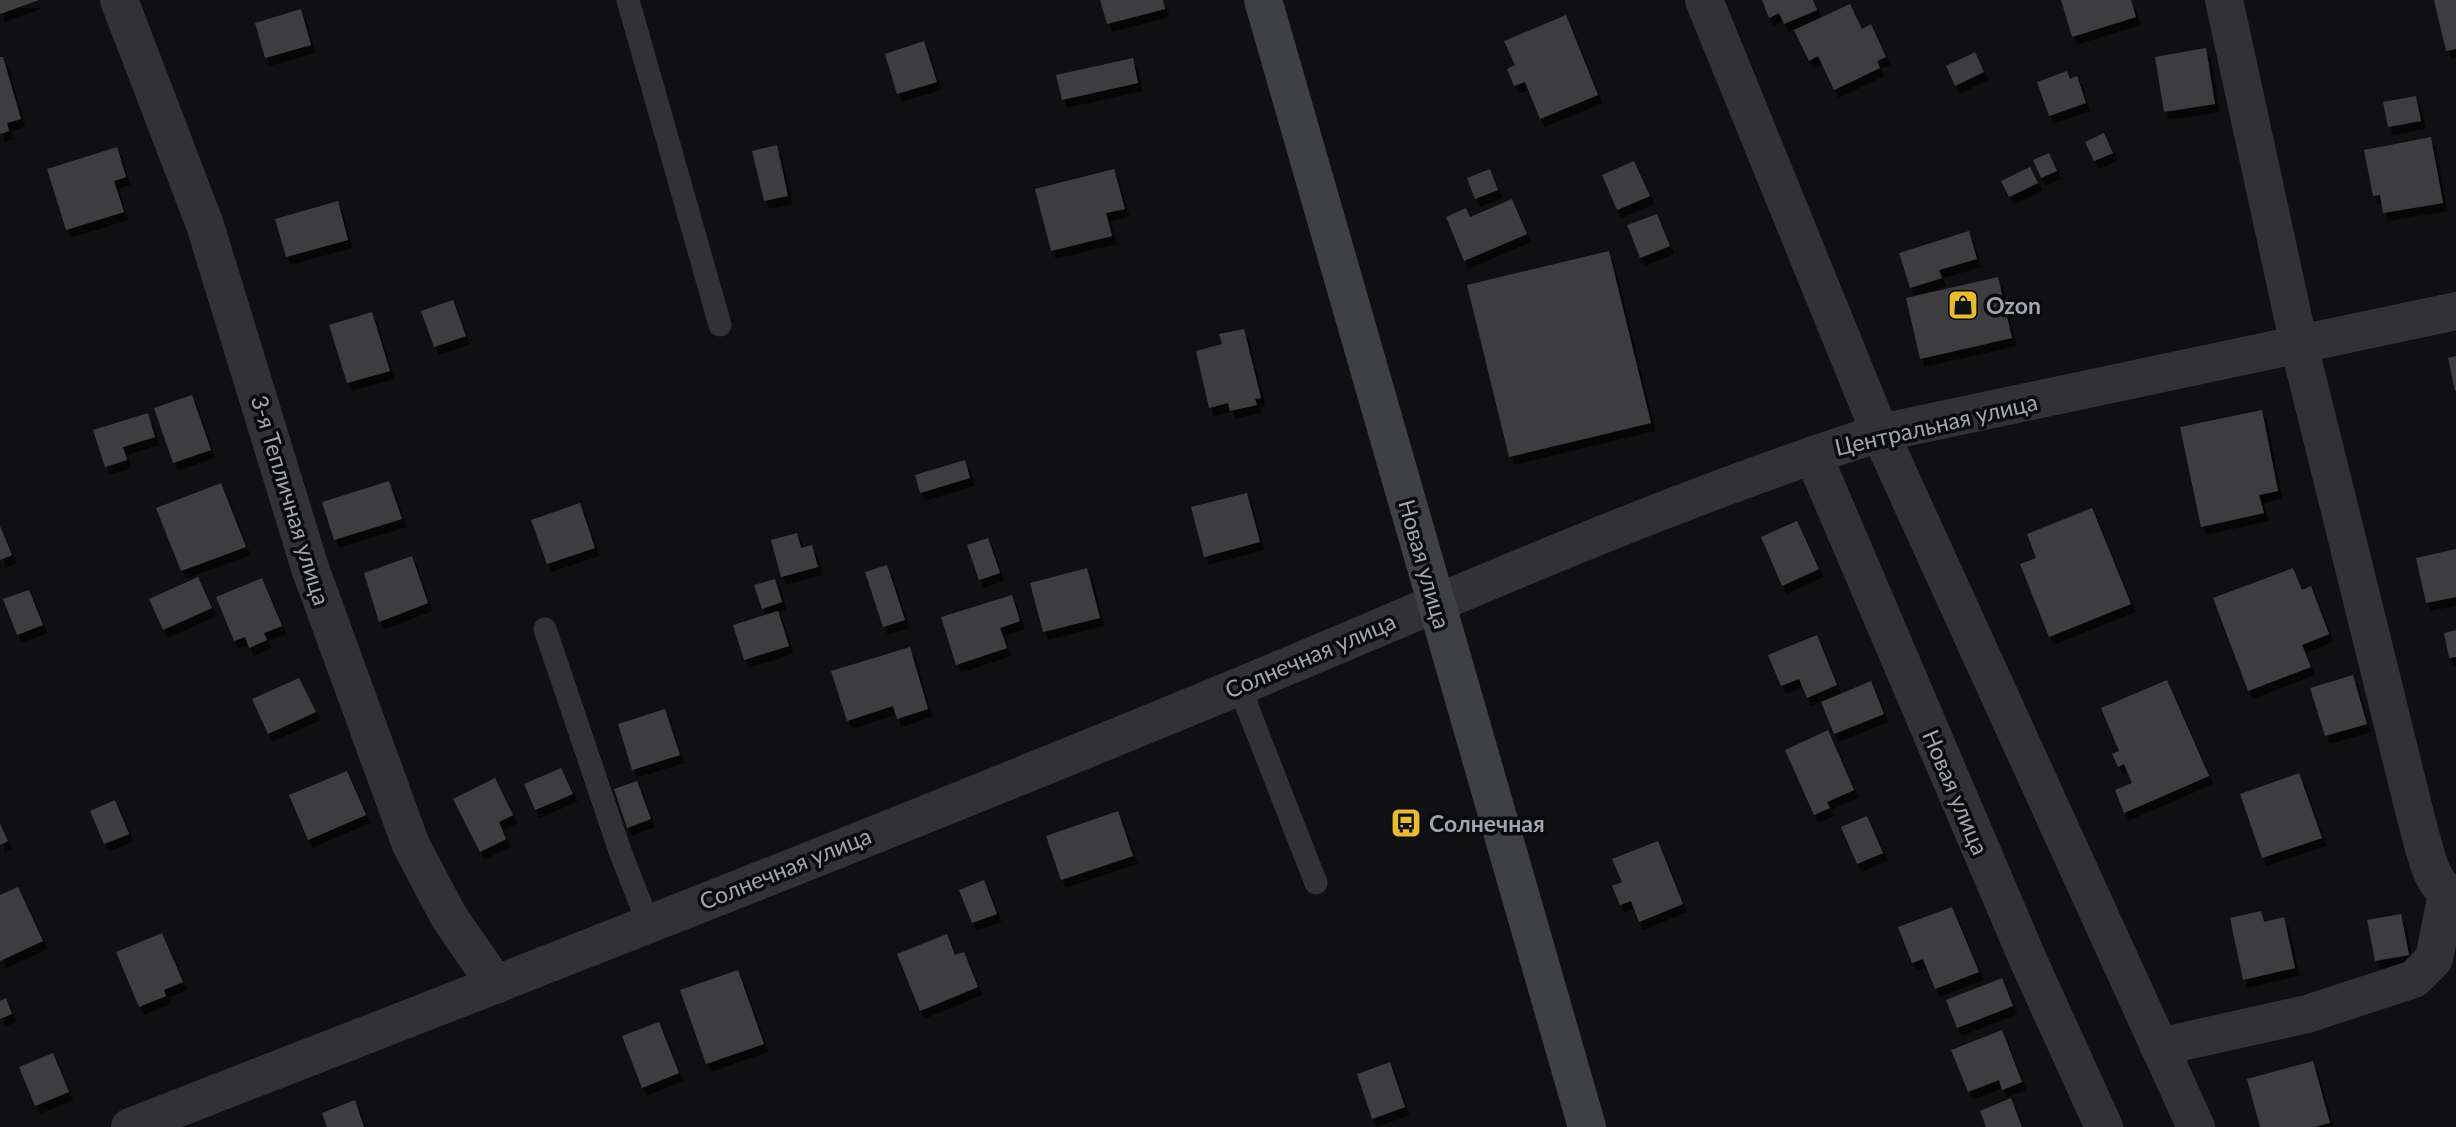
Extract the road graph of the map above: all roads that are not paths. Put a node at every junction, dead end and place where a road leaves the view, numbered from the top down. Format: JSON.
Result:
{"nodes":[{"id":1,"x":119,"y":0,"type":"edge"},
{"id":2,"x":628,"y":0,"type":"edge"},
{"id":3,"x":1263,"y":0,"type":"edge"},
{"id":4,"x":1704,"y":0,"type":"edge"},
{"id":5,"x":2224,"y":0,"type":"edge"},
{"id":6,"x":2456,"y":311,"type":"edge"},
{"id":7,"x":720,"y":325,"type":"dead end"},
{"id":8,"x":2299,"y":345,"type":"junction"},
{"id":9,"x":1880,"y":433,"type":"junction"},
{"id":10,"x":1813,"y":454,"type":"junction"},
{"id":11,"x":1436,"y":601,"type":"junction"},
{"id":12,"x":545,"y":629,"type":"dead end"},
{"id":13,"x":1239,"y":686,"type":"junction"},
{"id":14,"x":1316,"y":883,"type":"dead end"},
{"id":15,"x":2451,"y":896,"type":"edge"},
{"id":16,"x":648,"y":923,"type":"junction"},
{"id":17,"x":496,"y":985,"type":"junction"},
{"id":18,"x":2159,"y":1047,"type":"junction"},
{"id":19,"x":130,"y":1127,"type":"edge"},
{"id":20,"x":1587,"y":1127,"type":"edge"},
{"id":21,"x":2104,"y":1127,"type":"edge"},
{"id":22,"x":2196,"y":1127,"type":"edge"}],
"edges":[{"from":1,"to":17,"type":"street","name":"3-я Тепличная улица"},
{"from":2,"to":7,"type":"lane"},
{"from":3,"to":11,"type":"main road","name":"Новая улица"},
{"from":4,"to":9,"type":"street"},
{"from":5,"to":8,"type":"street"},
{"from":6,"to":8,"type":"street","name":"Центральная улица"},
{"from":8,"to":9,"type":"street","name":"Центральная улица"},
{"from":8,"to":15,"type":"street"},
{"from":9,"to":10,"type":"street","name":"Центральная улица"},
{"from":9,"to":18,"type":"street"},
{"from":10,"to":11,"type":"street","name":"Центральная улица"},
{"from":10,"to":21,"type":"street","name":"Новая улица"},
{"from":11,"to":13,"type":"street","name":"Солнечная улица"},
{"from":11,"to":20,"type":"main road","name":"Новая улица"},
{"from":12,"to":16,"type":"lane"},
{"from":13,"to":14,"type":"lane"},
{"from":13,"to":16,"type":"street","name":"Солнечная улица"},
{"from":15,"to":18,"type":"street"},
{"from":16,"to":17,"type":"street","name":"Солнечная улица"},
{"from":17,"to":19,"type":"street","name":"Солнечная улица"},
{"from":18,"to":22,"type":"street"}]}
